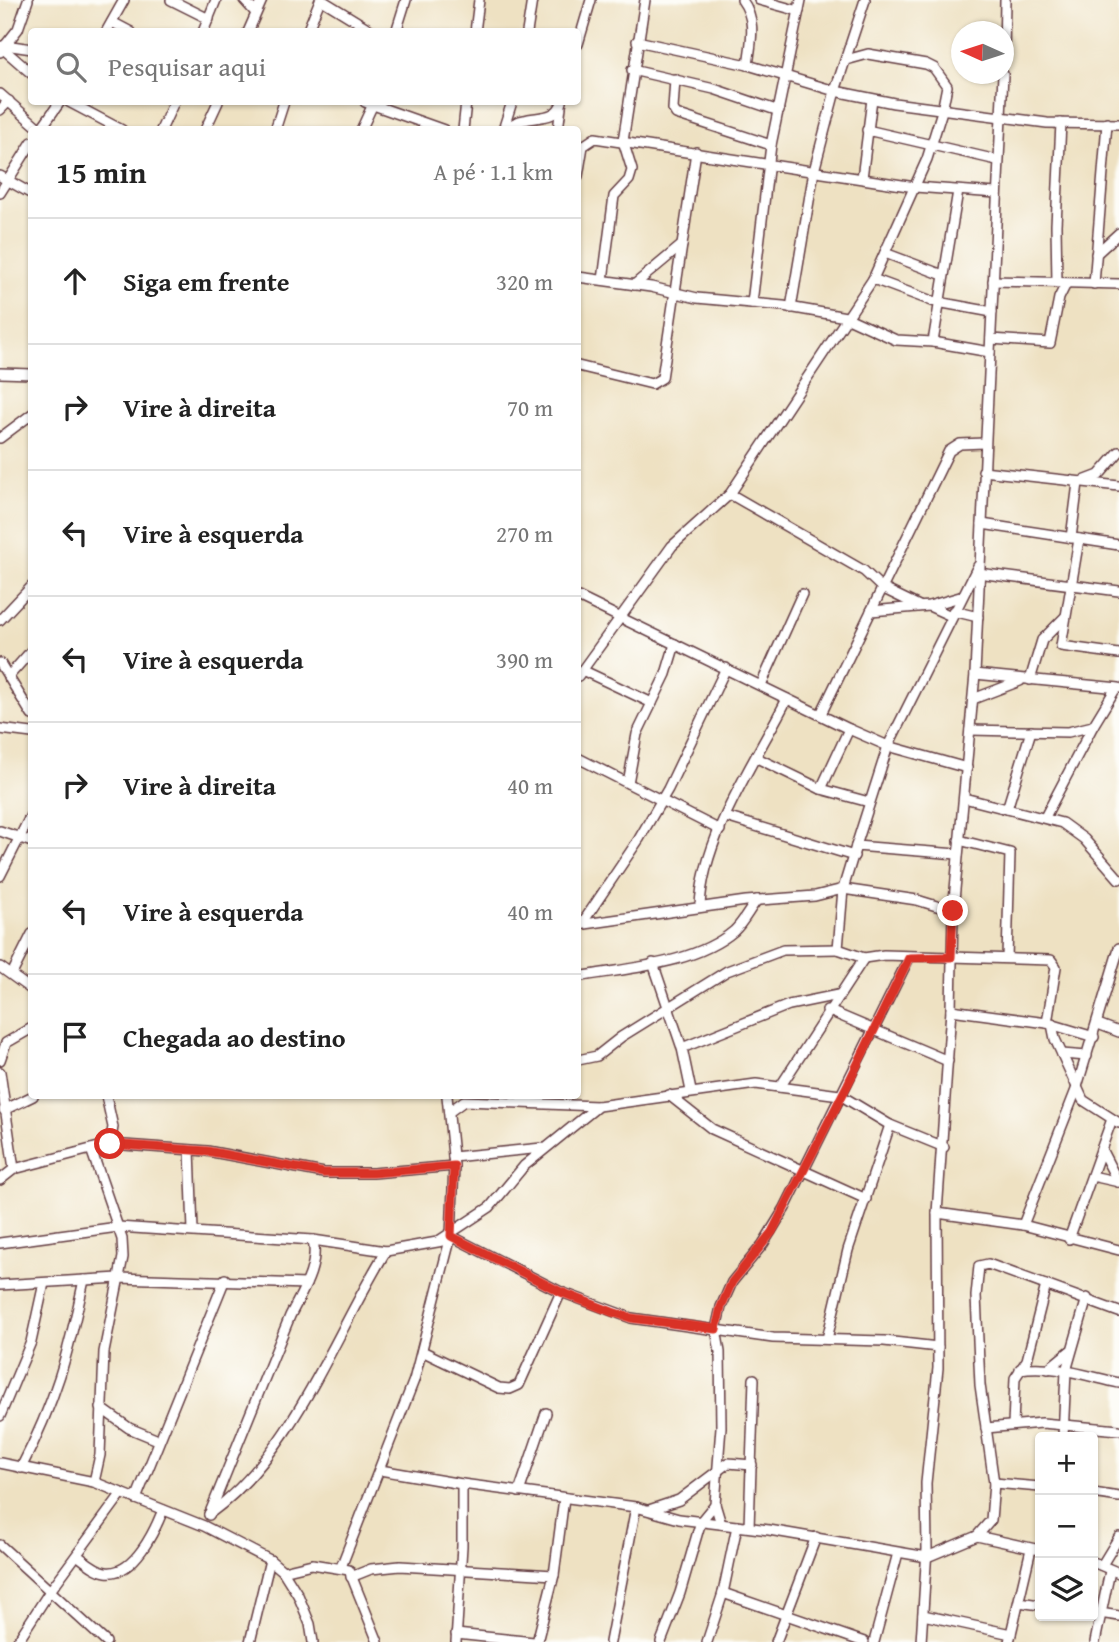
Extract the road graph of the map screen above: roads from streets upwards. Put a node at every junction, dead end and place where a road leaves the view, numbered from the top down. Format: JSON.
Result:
{"nodes":[{"id":1,"x":28,"y":0,"type":"edge"},
{"id":2,"x":124,"y":0,"type":"edge"},
{"id":3,"x":171,"y":0,"type":"edge"},
{"id":4,"x":216,"y":0,"type":"edge"},
{"id":5,"x":244,"y":0,"type":"edge"},
{"id":6,"x":262,"y":0,"type":"edge"},
{"id":7,"x":321,"y":0,"type":"edge"},
{"id":8,"x":406,"y":0,"type":"edge"},
{"id":9,"x":479,"y":0,"type":"edge"},
{"id":10,"x":532,"y":0,"type":"edge"},
{"id":11,"x":591,"y":0,"type":"edge"},
{"id":12,"x":645,"y":0,"type":"edge"},
{"id":13,"x":742,"y":0,"type":"edge"},
{"id":14,"x":760,"y":0,"type":"edge"},
{"id":15,"x":801,"y":0,"type":"edge"},
{"id":16,"x":865,"y":0,"type":"edge"},
{"id":17,"x":1005,"y":0,"type":"edge"},
{"id":18,"x":799,"y":11,"type":"junction"},
{"id":19,"x":255,"y":12,"type":"junction"},
{"id":20,"x":209,"y":19,"type":"junction"},
{"id":21,"x":1004,"y":21,"type":"edge"},
{"id":22,"x":112,"y":22,"type":"junction"},
{"id":23,"x":108,"y":28,"type":"edge"},
{"id":24,"x":123,"y":28,"type":"edge"},
{"id":25,"x":205,"y":28,"type":"edge"},
{"id":26,"x":249,"y":28,"type":"edge"},
{"id":27,"x":309,"y":28,"type":"edge"},
{"id":28,"x":367,"y":28,"type":"edge"},
{"id":29,"x":398,"y":28,"type":"edge"},
{"id":30,"x":476,"y":28,"type":"edge"},
{"id":31,"x":528,"y":28,"type":"edge"},
{"id":32,"x":581,"y":34,"type":"edge"},
{"id":33,"x":637,"y":41,"type":"junction"},
{"id":34,"x":2,"y":48,"type":"edge"},
{"id":35,"x":28,"y":49,"type":"edge"},
{"id":36,"x":846,"y":60,"type":"junction"},
{"id":37,"x":748,"y":65,"type":"junction"},
{"id":38,"x":632,"y":69,"type":"junction"},
{"id":39,"x":28,"y":71,"type":"edge"},
{"id":40,"x":787,"y":75,"type":"junction"},
{"id":41,"x":675,"y":79,"type":"junction"},
{"id":42,"x":1003,"y":84,"type":"edge"},
{"id":43,"x":835,"y":91,"type":"junction"},
{"id":44,"x":0,"y":94,"type":"edge"},
{"id":45,"x":873,"y":99,"type":"junction"},
{"id":46,"x":9,"y":101,"type":"junction"},
{"id":47,"x":59,"y":105,"type":"edge"},
{"id":48,"x":75,"y":105,"type":"edge"},
{"id":49,"x":171,"y":105,"type":"edge"},
{"id":50,"x":217,"y":105,"type":"edge"},
{"id":51,"x":283,"y":105,"type":"edge"},
{"id":52,"x":369,"y":105,"type":"edge"},
{"id":53,"x":375,"y":105,"type":"edge"},
{"id":54,"x":466,"y":105,"type":"edge"},
{"id":55,"x":511,"y":105,"type":"edge"},
{"id":56,"x":561,"y":105,"type":"edge"},
{"id":57,"x":562,"y":105,"type":"edge"},
{"id":58,"x":0,"y":110,"type":"edge"},
{"id":59,"x":779,"y":111,"type":"junction"},
{"id":60,"x":942,"y":111,"type":"junction"},
{"id":61,"x":1002,"y":117,"type":"junction"},
{"id":62,"x":1061,"y":123,"type":"junction"},
{"id":63,"x":1107,"y":123,"type":"junction"},
{"id":64,"x":1119,"y":124,"type":"edge"},
{"id":65,"x":37,"y":126,"type":"edge"},
{"id":66,"x":42,"y":126,"type":"edge"},
{"id":67,"x":114,"y":126,"type":"edge"},
{"id":68,"x":163,"y":126,"type":"edge"},
{"id":69,"x":207,"y":126,"type":"edge"},
{"id":70,"x":276,"y":126,"type":"edge"},
{"id":71,"x":362,"y":126,"type":"edge"},
{"id":72,"x":433,"y":126,"type":"edge"},
{"id":73,"x":463,"y":126,"type":"edge"},
{"id":74,"x":504,"y":126,"type":"edge"},
{"id":75,"x":511,"y":126,"type":"edge"},
{"id":76,"x":559,"y":126,"type":"edge"},
{"id":77,"x":867,"y":130,"type":"junction"},
{"id":78,"x":623,"y":141,"type":"junction"},
{"id":79,"x":771,"y":145,"type":"junction"},
{"id":80,"x":932,"y":146,"type":"junction"},
{"id":81,"x":28,"y":147,"type":"edge"},
{"id":82,"x":696,"y":152,"type":"junction"},
{"id":83,"x":581,"y":158,"type":"edge"},
{"id":84,"x":997,"y":160,"type":"junction"},
{"id":85,"x":768,"y":166,"type":"junction"},
{"id":86,"x":814,"y":171,"type":"junction"},
{"id":87,"x":4,"y":177,"type":"edge"},
{"id":88,"x":862,"y":178,"type":"junction"},
{"id":89,"x":915,"y":187,"type":"junction"},
{"id":90,"x":958,"y":191,"type":"junction"},
{"id":91,"x":28,"y":192,"type":"edge"},
{"id":92,"x":0,"y":193,"type":"edge"},
{"id":93,"x":996,"y":193,"type":"junction"},
{"id":94,"x":1119,"y":233,"type":"edge"},
{"id":95,"x":682,"y":245,"type":"junction"},
{"id":96,"x":885,"y":253,"type":"junction"},
{"id":97,"x":1096,"y":254,"type":"junction"},
{"id":98,"x":943,"y":275,"type":"junction"},
{"id":99,"x":581,"y":277,"type":"edge"},
{"id":100,"x":873,"y":279,"type":"junction"},
{"id":101,"x":603,"y":281,"type":"junction"},
{"id":102,"x":993,"y":282,"type":"junction"},
{"id":103,"x":1061,"y":283,"type":"junction"},
{"id":104,"x":1094,"y":284,"type":"junction"},
{"id":105,"x":1119,"y":284,"type":"edge"},
{"id":106,"x":634,"y":285,"type":"junction"},
{"id":107,"x":674,"y":292,"type":"junction"},
{"id":108,"x":938,"y":302,"type":"junction"},
{"id":109,"x":752,"y":303,"type":"junction"},
{"id":110,"x":791,"y":308,"type":"junction"},
{"id":111,"x":992,"y":312,"type":"junction"},
{"id":112,"x":846,"y":317,"type":"junction"},
{"id":113,"x":990,"y":340,"type":"junction"},
{"id":114,"x":933,"y":342,"type":"junction"},
{"id":115,"x":990,"y":352,"type":"junction"},
{"id":116,"x":581,"y":367,"type":"edge"},
{"id":117,"x":0,"y":373,"type":"edge"},
{"id":118,"x":28,"y":374,"type":"edge"},
{"id":119,"x":28,"y":417,"type":"edge"},
{"id":120,"x":0,"y":438,"type":"edge"},
{"id":121,"x":984,"y":443,"type":"junction"},
{"id":122,"x":1119,"y":452,"type":"edge"},
{"id":123,"x":983,"y":471,"type":"junction"},
{"id":124,"x":1078,"y":483,"type":"junction"},
{"id":125,"x":1119,"y":486,"type":"edge"},
{"id":126,"x":730,"y":494,"type":"junction"},
{"id":127,"x":982,"y":524,"type":"junction"},
{"id":128,"x":1075,"y":538,"type":"junction"},
{"id":129,"x":1119,"y":545,"type":"edge"},
{"id":130,"x":979,"y":568,"type":"junction"},
{"id":131,"x":1071,"y":584,"type":"junction"},
{"id":132,"x":882,"y":588,"type":"junction"},
{"id":133,"x":28,"y":590,"type":"edge"},
{"id":134,"x":1119,"y":591,"type":"edge"},
{"id":135,"x":802,"y":594,"type":"dead end"},
{"id":136,"x":960,"y":597,"type":"junction"},
{"id":137,"x":581,"y":599,"type":"edge"},
{"id":138,"x":924,"y":606,"type":"junction"},
{"id":139,"x":871,"y":611,"type":"junction"},
{"id":140,"x":952,"y":614,"type":"junction"},
{"id":141,"x":978,"y":617,"type":"junction"},
{"id":142,"x":1065,"y":617,"type":"junction"},
{"id":143,"x":619,"y":619,"type":"junction"},
{"id":144,"x":0,"y":620,"type":"edge"},
{"id":145,"x":675,"y":644,"type":"junction"},
{"id":146,"x":28,"y":654,"type":"edge"},
{"id":147,"x":1119,"y":654,"type":"edge"},
{"id":148,"x":0,"y":663,"type":"edge"},
{"id":149,"x":726,"y":668,"type":"junction"},
{"id":150,"x":581,"y":672,"type":"edge"},
{"id":151,"x":581,"y":673,"type":"edge"},
{"id":152,"x":975,"y":674,"type":"junction"},
{"id":153,"x":8,"y":677,"type":"junction"},
{"id":154,"x":1026,"y":680,"type":"junction"},
{"id":155,"x":761,"y":685,"type":"junction"},
{"id":156,"x":1118,"y":688,"type":"edge"},
{"id":157,"x":19,"y":695,"type":"junction"},
{"id":158,"x":28,"y":695,"type":"edge"},
{"id":159,"x":788,"y":699,"type":"junction"},
{"id":160,"x":973,"y":699,"type":"junction"},
{"id":161,"x":652,"y":703,"type":"junction"},
{"id":162,"x":28,"y":707,"type":"edge"},
{"id":163,"x":821,"y":715,"type":"junction"},
{"id":164,"x":1093,"y":726,"type":"junction"},
{"id":165,"x":0,"y":729,"type":"edge"},
{"id":166,"x":849,"y":729,"type":"junction"},
{"id":167,"x":970,"y":730,"type":"junction"},
{"id":168,"x":1031,"y":731,"type":"junction"},
{"id":169,"x":28,"y":732,"type":"edge"},
{"id":170,"x":1068,"y":732,"type":"junction"},
{"id":171,"x":1085,"y":742,"type":"junction"},
{"id":172,"x":888,"y":746,"type":"junction"},
{"id":173,"x":757,"y":758,"type":"junction"},
{"id":174,"x":581,"y":760,"type":"edge"},
{"id":175,"x":967,"y":768,"type":"junction"},
{"id":176,"x":628,"y":783,"type":"junction"},
{"id":177,"x":821,"y":789,"type":"junction"},
{"id":178,"x":662,"y":799,"type":"junction"},
{"id":179,"x":964,"y":799,"type":"junction"},
{"id":180,"x":869,"y":802,"type":"junction"},
{"id":181,"x":1007,"y":808,"type":"junction"},
{"id":182,"x":726,"y":817,"type":"junction"},
{"id":183,"x":1045,"y":817,"type":"junction"},
{"id":184,"x":28,"y":822,"type":"edge"},
{"id":185,"x":720,"y":830,"type":"junction"},
{"id":186,"x":0,"y":831,"type":"edge"},
{"id":187,"x":20,"y":839,"type":"junction"},
{"id":188,"x":959,"y":840,"type":"junction"},
{"id":189,"x":28,"y":841,"type":"edge"},
{"id":190,"x":855,"y":851,"type":"junction"},
{"id":191,"x":957,"y":854,"type":"junction"},
{"id":192,"x":0,"y":876,"type":"edge"},
{"id":193,"x":1119,"y":879,"type":"edge"},
{"id":194,"x":843,"y":889,"type":"junction"},
{"id":195,"x":757,"y":901,"type":"junction"},
{"id":196,"x":700,"y":907,"type":"junction"},
{"id":197,"x":953,"y":911,"type":"junction"},
{"id":198,"x":581,"y":922,"type":"edge"},
{"id":199,"x":581,"y":925,"type":"edge"},
{"id":200,"x":28,"y":942,"type":"edge"},
{"id":201,"x":1119,"y":948,"type":"edge"},
{"id":202,"x":838,"y":949,"type":"junction"},
{"id":203,"x":847,"y":954,"type":"junction"},
{"id":204,"x":951,"y":957,"type":"junction"},
{"id":205,"x":864,"y":958,"type":"junction"},
{"id":206,"x":909,"y":958,"type":"junction"},
{"id":207,"x":1007,"y":958,"type":"junction"},
{"id":208,"x":653,"y":963,"type":"junction"},
{"id":209,"x":0,"y":967,"type":"edge"},
{"id":210,"x":854,"y":971,"type":"junction"},
{"id":211,"x":12,"y":974,"type":"junction"},
{"id":212,"x":581,"y":976,"type":"edge"},
{"id":213,"x":28,"y":986,"type":"edge"},
{"id":214,"x":838,"y":995,"type":"junction"},
{"id":215,"x":668,"y":1007,"type":"junction"},
{"id":216,"x":827,"y":1010,"type":"junction"},
{"id":217,"x":951,"y":1010,"type":"junction"},
{"id":218,"x":1049,"y":1024,"type":"junction"},
{"id":219,"x":1098,"y":1024,"type":"junction"},
{"id":220,"x":28,"y":1030,"type":"edge"},
{"id":221,"x":873,"y":1031,"type":"junction"},
{"id":222,"x":1119,"y":1032,"type":"edge"},
{"id":223,"x":1094,"y":1037,"type":"junction"},
{"id":224,"x":682,"y":1048,"type":"junction"},
{"id":225,"x":1062,"y":1054,"type":"junction"},
{"id":226,"x":1087,"y":1056,"type":"junction"},
{"id":227,"x":581,"y":1059,"type":"edge"},
{"id":228,"x":0,"y":1060,"type":"edge"},
{"id":229,"x":947,"y":1061,"type":"junction"},
{"id":230,"x":0,"y":1072,"type":"edge"},
{"id":231,"x":780,"y":1087,"type":"junction"},
{"id":232,"x":1076,"y":1090,"type":"junction"},
{"id":233,"x":691,"y":1091,"type":"junction"},
{"id":234,"x":669,"y":1095,"type":"junction"},
{"id":235,"x":839,"y":1095,"type":"junction"},
{"id":236,"x":28,"y":1098,"type":"edge"},
{"id":237,"x":107,"y":1099,"type":"edge"},
{"id":238,"x":447,"y":1099,"type":"edge"},
{"id":239,"x":453,"y":1099,"type":"edge"},
{"id":240,"x":464,"y":1101,"type":"junction"},
{"id":241,"x":598,"y":1106,"type":"junction"},
{"id":242,"x":4,"y":1110,"type":"junction"},
{"id":243,"x":449,"y":1112,"type":"junction"},
{"id":244,"x":1115,"y":1121,"type":"edge"},
{"id":245,"x":890,"y":1125,"type":"junction"},
{"id":246,"x":110,"y":1144,"type":"junction"},
{"id":247,"x":544,"y":1147,"type":"junction"},
{"id":248,"x":944,"y":1147,"type":"junction"},
{"id":249,"x":91,"y":1149,"type":"junction"},
{"id":250,"x":1101,"y":1149,"type":"junction"},
{"id":251,"x":190,"y":1150,"type":"junction"},
{"id":252,"x":506,"y":1153,"type":"junction"},
{"id":253,"x":453,"y":1161,"type":"junction"},
{"id":254,"x":1096,"y":1165,"type":"junction"},
{"id":255,"x":524,"y":1166,"type":"junction"},
{"id":256,"x":14,"y":1169,"type":"junction"},
{"id":257,"x":804,"y":1169,"type":"junction"},
{"id":258,"x":1092,"y":1176,"type":"junction"},
{"id":259,"x":1106,"y":1179,"type":"junction"},
{"id":260,"x":0,"y":1180,"type":"edge"},
{"id":261,"x":1119,"y":1182,"type":"edge"},
{"id":262,"x":866,"y":1199,"type":"junction"},
{"id":263,"x":937,"y":1213,"type":"junction"},
{"id":264,"x":1023,"y":1225,"type":"junction"},
{"id":265,"x":118,"y":1227,"type":"junction"},
{"id":266,"x":193,"y":1231,"type":"junction"},
{"id":267,"x":448,"y":1237,"type":"junction"},
{"id":268,"x":1069,"y":1239,"type":"junction"},
{"id":269,"x":313,"y":1240,"type":"junction"},
{"id":270,"x":330,"y":1242,"type":"junction"},
{"id":271,"x":0,"y":1243,"type":"edge"},
{"id":272,"x":1119,"y":1250,"type":"edge"},
{"id":273,"x":386,"y":1251,"type":"junction"},
{"id":274,"x":317,"y":1255,"type":"junction"},
{"id":275,"x":119,"y":1278,"type":"junction"},
{"id":276,"x":225,"y":1279,"type":"junction"},
{"id":277,"x":84,"y":1280,"type":"junction"},
{"id":278,"x":44,"y":1283,"type":"junction"},
{"id":279,"x":306,"y":1284,"type":"junction"},
{"id":280,"x":0,"y":1285,"type":"edge"},
{"id":281,"x":1046,"y":1286,"type":"junction"},
{"id":282,"x":561,"y":1292,"type":"junction"},
{"id":283,"x":1087,"y":1298,"type":"junction"},
{"id":284,"x":1119,"y":1312,"type":"edge"},
{"id":285,"x":716,"y":1329,"type":"junction"},
{"id":286,"x":827,"y":1339,"type":"junction"},
{"id":287,"x":937,"y":1347,"type":"junction"},
{"id":288,"x":422,"y":1351,"type":"junction"},
{"id":289,"x":1070,"y":1351,"type":"junction"},
{"id":290,"x":1027,"y":1360,"type":"junction"},
{"id":291,"x":1035,"y":1367,"type":"junction"},
{"id":292,"x":1020,"y":1369,"type":"junction"},
{"id":293,"x":1048,"y":1369,"type":"junction"},
{"id":294,"x":1066,"y":1371,"type":"junction"},
{"id":295,"x":754,"y":1379,"type":"dead end"},
{"id":296,"x":1119,"y":1383,"type":"edge"},
{"id":297,"x":101,"y":1408,"type":"junction"},
{"id":298,"x":546,"y":1413,"type":"dead end"},
{"id":299,"x":0,"y":1416,"type":"edge"},
{"id":300,"x":1013,"y":1425,"type":"junction"},
{"id":301,"x":1064,"y":1425,"type":"junction"},
{"id":302,"x":986,"y":1428,"type":"junction"},
{"id":303,"x":1119,"y":1430,"type":"edge"},
{"id":304,"x":1063,"y":1432,"type":"edge"},
{"id":305,"x":158,"y":1440,"type":"junction"},
{"id":306,"x":0,"y":1463,"type":"edge"},
{"id":307,"x":752,"y":1465,"type":"junction"},
{"id":308,"x":22,"y":1468,"type":"junction"},
{"id":309,"x":380,"y":1470,"type":"junction"},
{"id":310,"x":718,"y":1470,"type":"junction"},
{"id":311,"x":94,"y":1482,"type":"junction"},
{"id":312,"x":994,"y":1483,"type":"junction"},
{"id":313,"x":462,"y":1484,"type":"junction"},
{"id":314,"x":1035,"y":1487,"type":"edge"},
{"id":315,"x":519,"y":1492,"type":"junction"},
{"id":316,"x":122,"y":1493,"type":"junction"},
{"id":317,"x":1098,"y":1494,"type":"edge"},
{"id":318,"x":1119,"y":1497,"type":"edge"},
{"id":319,"x":564,"y":1498,"type":"junction"},
{"id":320,"x":136,"y":1499,"type":"junction"},
{"id":321,"x":715,"y":1504,"type":"junction"},
{"id":322,"x":636,"y":1507,"type":"junction"},
{"id":323,"x":163,"y":1510,"type":"junction"},
{"id":324,"x":648,"y":1511,"type":"junction"},
{"id":325,"x":209,"y":1514,"type":"junction"},
{"id":326,"x":701,"y":1521,"type":"junction"},
{"id":327,"x":721,"y":1524,"type":"junction"},
{"id":328,"x":204,"y":1526,"type":"junction"},
{"id":329,"x":737,"y":1526,"type":"junction"},
{"id":330,"x":749,"y":1527,"type":"junction"},
{"id":331,"x":977,"y":1536,"type":"junction"},
{"id":332,"x":1119,"y":1537,"type":"edge"},
{"id":333,"x":816,"y":1538,"type":"junction"},
{"id":334,"x":0,"y":1545,"type":"edge"},
{"id":335,"x":1035,"y":1550,"type":"edge"},
{"id":336,"x":898,"y":1553,"type":"junction"},
{"id":337,"x":77,"y":1555,"type":"junction"},
{"id":338,"x":927,"y":1557,"type":"junction"},
{"id":339,"x":270,"y":1560,"type":"junction"},
{"id":340,"x":341,"y":1567,"type":"junction"},
{"id":341,"x":1106,"y":1568,"type":"edge"},
{"id":342,"x":461,"y":1569,"type":"junction"},
{"id":343,"x":283,"y":1571,"type":"junction"},
{"id":344,"x":554,"y":1575,"type":"junction"},
{"id":345,"x":351,"y":1577,"type":"junction"},
{"id":346,"x":50,"y":1591,"type":"junction"},
{"id":347,"x":723,"y":1594,"type":"junction"},
{"id":348,"x":1019,"y":1602,"type":"junction"},
{"id":349,"x":1035,"y":1604,"type":"edge"},
{"id":350,"x":1098,"y":1604,"type":"edge"},
{"id":351,"x":1098,"y":1613,"type":"edge"},
{"id":352,"x":923,"y":1615,"type":"junction"},
{"id":353,"x":1119,"y":1616,"type":"edge"},
{"id":354,"x":786,"y":1617,"type":"junction"},
{"id":355,"x":1096,"y":1621,"type":"edge"},
{"id":356,"x":829,"y":1637,"type":"edge"},
{"id":357,"x":456,"y":1638,"type":"edge"},
{"id":358,"x":1010,"y":1638,"type":"edge"},
{"id":359,"x":17,"y":1642,"type":"edge"},
{"id":360,"x":106,"y":1642,"type":"edge"},
{"id":361,"x":250,"y":1642,"type":"edge"},
{"id":362,"x":313,"y":1642,"type":"edge"},
{"id":363,"x":378,"y":1642,"type":"edge"},
{"id":364,"x":536,"y":1642,"type":"edge"},
{"id":365,"x":610,"y":1642,"type":"edge"},
{"id":366,"x":662,"y":1642,"type":"edge"},
{"id":367,"x":707,"y":1642,"type":"edge"},
{"id":368,"x":776,"y":1642,"type":"edge"},
{"id":369,"x":864,"y":1642,"type":"edge"},
{"id":370,"x":874,"y":1642,"type":"edge"},
{"id":371,"x":921,"y":1642,"type":"edge"},
{"id":372,"x":1095,"y":1642,"type":"edge"}],
"edges":[{"from":1,"to":34,"type":"street"},
{"from":2,"to":22,"type":"street"},
{"from":3,"to":20,"type":"street"},
{"from":4,"to":20,"type":"street"},
{"from":5,"to":19,"type":"street"},
{"from":6,"to":19,"type":"street"},
{"from":7,"to":27,"type":"street"},
{"from":7,"to":28,"type":"street"},
{"from":8,"to":29,"type":"street"},
{"from":9,"to":30,"type":"street"},
{"from":10,"to":31,"type":"street"},
{"from":11,"to":32,"type":"street"},
{"from":12,"to":33,"type":"street"},
{"from":13,"to":37,"type":"street"},
{"from":14,"to":18,"type":"street"},
{"from":15,"to":18,"type":"street"},
{"from":16,"to":36,"type":"street"},
{"from":17,"to":21,"type":"street"},
{"from":18,"to":40,"type":"street"},
{"from":19,"to":26,"type":"street"},
{"from":20,"to":25,"type":"street"},
{"from":22,"to":23,"type":"street"},
{"from":22,"to":24,"type":"street"},
{"from":33,"to":37,"type":"street"},
{"from":33,"to":38,"type":"street"},
{"from":34,"to":35,"type":"street"},
{"from":34,"to":39,"type":"street"},
{"from":36,"to":43,"type":"street"},
{"from":36,"to":60,"type":"street"},
{"from":37,"to":40,"type":"street"},
{"from":38,"to":41,"type":"street"},
{"from":38,"to":78,"type":"street"},
{"from":40,"to":43,"type":"street"},
{"from":40,"to":59,"type":"street"},
{"from":41,"to":59,"type":"street"},
{"from":41,"to":79,"type":"street"},
{"from":42,"to":61,"type":"street"},
{"from":43,"to":45,"type":"street"},
{"from":43,"to":86,"type":"street"},
{"from":44,"to":46,"type":"street"},
{"from":45,"to":60,"type":"street"},
{"from":45,"to":77,"type":"street"},
{"from":46,"to":58,"type":"street"},
{"from":46,"to":65,"type":"street"},
{"from":47,"to":66,"type":"street"},
{"from":48,"to":67,"type":"street"},
{"from":49,"to":68,"type":"street"},
{"from":50,"to":69,"type":"street"},
{"from":51,"to":70,"type":"street"},
{"from":52,"to":71,"type":"street"},
{"from":53,"to":72,"type":"street"},
{"from":54,"to":73,"type":"street"},
{"from":55,"to":74,"type":"street"},
{"from":56,"to":75,"type":"street"},
{"from":57,"to":76,"type":"street"},
{"from":59,"to":79,"type":"street"},
{"from":60,"to":61,"type":"street"},
{"from":60,"to":80,"type":"street"},
{"from":61,"to":62,"type":"street"},
{"from":61,"to":84,"type":"street"},
{"from":62,"to":63,"type":"street"},
{"from":62,"to":103,"type":"street"},
{"from":63,"to":64,"type":"street"},
{"from":63,"to":97,"type":"street"},
{"from":77,"to":80,"type":"street"},
{"from":77,"to":88,"type":"street"},
{"from":78,"to":82,"type":"street"},
{"from":78,"to":83,"type":"street"},
{"from":78,"to":101,"type":"street"},
{"from":79,"to":85,"type":"street"},
{"from":80,"to":84,"type":"street"},
{"from":80,"to":89,"type":"street"},
{"from":81,"to":87,"type":"street"},
{"from":82,"to":85,"type":"street"},
{"from":82,"to":95,"type":"street"},
{"from":84,"to":93,"type":"street"},
{"from":85,"to":86,"type":"street"},
{"from":85,"to":109,"type":"street"},
{"from":86,"to":88,"type":"street"},
{"from":86,"to":110,"type":"street"},
{"from":87,"to":91,"type":"street"},
{"from":87,"to":92,"type":"street"},
{"from":88,"to":89,"type":"street"},
{"from":89,"to":90,"type":"street"},
{"from":89,"to":96,"type":"street"},
{"from":90,"to":93,"type":"street"},
{"from":90,"to":98,"type":"street"},
{"from":93,"to":102,"type":"street"},
{"from":94,"to":97,"type":"street"},
{"from":95,"to":106,"type":"street"},
{"from":95,"to":107,"type":"street"},
{"from":96,"to":98,"type":"street"},
{"from":96,"to":100,"type":"street"},
{"from":97,"to":104,"type":"street"},
{"from":98,"to":108,"type":"street"},
{"from":99,"to":101,"type":"street"},
{"from":100,"to":108,"type":"street"},
{"from":100,"to":112,"type":"street"},
{"from":101,"to":106,"type":"street"},
{"from":102,"to":103,"type":"street"},
{"from":102,"to":111,"type":"street"},
{"from":103,"to":104,"type":"street"},
{"from":103,"to":113,"type":"street"},
{"from":104,"to":105,"type":"street"},
{"from":106,"to":107,"type":"street"},
{"from":107,"to":109,"type":"street"},
{"from":107,"to":116,"type":"street"},
{"from":108,"to":111,"type":"street"},
{"from":108,"to":114,"type":"street"},
{"from":109,"to":110,"type":"street"},
{"from":110,"to":112,"type":"street"},
{"from":111,"to":113,"type":"street"},
{"from":112,"to":114,"type":"street"},
{"from":112,"to":126,"type":"street"},
{"from":113,"to":115,"type":"street"},
{"from":114,"to":115,"type":"street"},
{"from":115,"to":121,"type":"street"},
{"from":117,"to":118,"type":"street"},
{"from":119,"to":120,"type":"street"},
{"from":121,"to":123,"type":"street"},
{"from":121,"to":132,"type":"street"},
{"from":122,"to":124,"type":"street"},
{"from":123,"to":124,"type":"street"},
{"from":123,"to":127,"type":"street"},
{"from":124,"to":125,"type":"street"},
{"from":124,"to":128,"type":"street"},
{"from":126,"to":132,"type":"street"},
{"from":126,"to":143,"type":"street"},
{"from":127,"to":128,"type":"street"},
{"from":127,"to":130,"type":"street"},
{"from":128,"to":129,"type":"street"},
{"from":128,"to":131,"type":"street"},
{"from":130,"to":131,"type":"street"},
{"from":130,"to":136,"type":"street"},
{"from":130,"to":141,"type":"street"},
{"from":131,"to":134,"type":"street"},
{"from":131,"to":142,"type":"street"},
{"from":132,"to":138,"type":"street"},
{"from":132,"to":139,"type":"street"},
{"from":133,"to":144,"type":"street"},
{"from":135,"to":155,"type":"street"},
{"from":136,"to":138,"type":"street"},
{"from":136,"to":140,"type":"street"},
{"from":137,"to":143,"type":"street"},
{"from":138,"to":139,"type":"street"},
{"from":138,"to":140,"type":"street"},
{"from":139,"to":163,"type":"street"},
{"from":140,"to":141,"type":"street"},
{"from":140,"to":172,"type":"street"},
{"from":141,"to":152,"type":"street"},
{"from":142,"to":147,"type":"street"},
{"from":142,"to":154,"type":"street"},
{"from":143,"to":145,"type":"street"},
{"from":143,"to":150,"type":"street"},
{"from":145,"to":149,"type":"street"},
{"from":145,"to":161,"type":"street"},
{"from":146,"to":153,"type":"street"},
{"from":148,"to":153,"type":"street"},
{"from":149,"to":155,"type":"street"},
{"from":149,"to":178,"type":"street"},
{"from":151,"to":161,"type":"street"},
{"from":152,"to":154,"type":"street"},
{"from":152,"to":160,"type":"street"},
{"from":153,"to":157,"type":"street"},
{"from":154,"to":156,"type":"street"},
{"from":154,"to":160,"type":"street"},
{"from":155,"to":159,"type":"street"},
{"from":156,"to":164,"type":"street"},
{"from":157,"to":158,"type":"street"},
{"from":157,"to":162,"type":"street"},
{"from":159,"to":163,"type":"street"},
{"from":159,"to":173,"type":"street"},
{"from":160,"to":167,"type":"street"},
{"from":161,"to":176,"type":"street"},
{"from":163,"to":166,"type":"street"},
{"from":164,"to":170,"type":"street"},
{"from":164,"to":171,"type":"street"},
{"from":165,"to":169,"type":"street"},
{"from":166,"to":172,"type":"street"},
{"from":166,"to":177,"type":"street"},
{"from":167,"to":168,"type":"street"},
{"from":167,"to":175,"type":"street"},
{"from":168,"to":170,"type":"street"},
{"from":168,"to":181,"type":"street"},
{"from":170,"to":171,"type":"street"},
{"from":171,"to":183,"type":"street"},
{"from":172,"to":175,"type":"street"},
{"from":172,"to":180,"type":"street"},
{"from":173,"to":177,"type":"street"},
{"from":173,"to":182,"type":"street"},
{"from":174,"to":176,"type":"street"},
{"from":175,"to":179,"type":"street"},
{"from":176,"to":178,"type":"street"},
{"from":177,"to":180,"type":"street"},
{"from":178,"to":185,"type":"street"},
{"from":178,"to":198,"type":"street"},
{"from":179,"to":181,"type":"street"},
{"from":179,"to":188,"type":"street"},
{"from":180,"to":190,"type":"street"},
{"from":181,"to":183,"type":"street"},
{"from":182,"to":185,"type":"street"},
{"from":182,"to":190,"type":"street"},
{"from":183,"to":193,"type":"street"},
{"from":184,"to":187,"type":"street"},
{"from":185,"to":196,"type":"street"},
{"from":186,"to":187,"type":"street"},
{"from":187,"to":189,"type":"street"},
{"from":187,"to":192,"type":"street"},
{"from":188,"to":191,"type":"street"},
{"from":188,"to":207,"type":"street"},
{"from":190,"to":191,"type":"street"},
{"from":190,"to":194,"type":"street"},
{"from":191,"to":197,"type":"street"},
{"from":194,"to":195,"type":"street"},
{"from":194,"to":197,"type":"street"},
{"from":194,"to":202,"type":"street"},
{"from":195,"to":196,"type":"street"},
{"from":195,"to":208,"type":"street"},
{"from":196,"to":199,"type":"street"},
{"from":197,"to":204,"type":"street"},
{"from":200,"to":211,"type":"street"},
{"from":201,"to":219,"type":"street"},
{"from":202,"to":203,"type":"street"},
{"from":202,"to":215,"type":"street"},
{"from":203,"to":205,"type":"street"},
{"from":203,"to":210,"type":"street"},
{"from":204,"to":206,"type":"street"},
{"from":204,"to":207,"type":"street"},
{"from":204,"to":217,"type":"street"},
{"from":205,"to":206,"type":"street"},
{"from":205,"to":210,"type":"street"},
{"from":206,"to":221,"type":"street"},
{"from":207,"to":218,"type":"street"},
{"from":208,"to":212,"type":"street"},
{"from":208,"to":215,"type":"street"},
{"from":209,"to":211,"type":"street"},
{"from":210,"to":214,"type":"street"},
{"from":211,"to":213,"type":"street"},
{"from":214,"to":216,"type":"street"},
{"from":214,"to":224,"type":"street"},
{"from":215,"to":224,"type":"street"},
{"from":215,"to":227,"type":"street"},
{"from":216,"to":221,"type":"street"},
{"from":216,"to":231,"type":"street"},
{"from":217,"to":218,"type":"street"},
{"from":217,"to":229,"type":"street"},
{"from":218,"to":223,"type":"street"},
{"from":218,"to":225,"type":"street"},
{"from":219,"to":222,"type":"street"},
{"from":219,"to":223,"type":"street"},
{"from":220,"to":228,"type":"street"},
{"from":221,"to":229,"type":"street"},
{"from":221,"to":235,"type":"street"},
{"from":223,"to":226,"type":"street"},
{"from":224,"to":233,"type":"street"},
{"from":225,"to":226,"type":"street"},
{"from":225,"to":232,"type":"street"},
{"from":226,"to":232,"type":"street"},
{"from":229,"to":248,"type":"street"},
{"from":230,"to":242,"type":"street"},
{"from":231,"to":233,"type":"street"},
{"from":231,"to":235,"type":"street"},
{"from":232,"to":244,"type":"street"},
{"from":232,"to":264,"type":"street"},
{"from":233,"to":234,"type":"street"},
{"from":234,"to":241,"type":"street"},
{"from":234,"to":257,"type":"street"},
{"from":235,"to":245,"type":"street"},
{"from":235,"to":257,"type":"street"},
{"from":236,"to":242,"type":"street"},
{"from":237,"to":246,"type":"street"},
{"from":238,"to":243,"type":"street"},
{"from":239,"to":240,"type":"street"},
{"from":240,"to":241,"type":"street"},
{"from":240,"to":243,"type":"street"},
{"from":241,"to":247,"type":"street"},
{"from":242,"to":256,"type":"street"},
{"from":243,"to":253,"type":"street"},
{"from":244,"to":250,"type":"street"},
{"from":245,"to":248,"type":"street"},
{"from":245,"to":262,"type":"street"},
{"from":246,"to":249,"type":"street"},
{"from":246,"to":251,"type":"street"},
{"from":247,"to":252,"type":"street"},
{"from":247,"to":255,"type":"street"},
{"from":248,"to":263,"type":"street"},
{"from":249,"to":256,"type":"street"},
{"from":249,"to":265,"type":"street"},
{"from":250,"to":254,"type":"street"},
{"from":250,"to":261,"type":"street"},
{"from":251,"to":253,"type":"street"},
{"from":251,"to":266,"type":"street"},
{"from":252,"to":253,"type":"street"},
{"from":252,"to":255,"type":"street"},
{"from":253,"to":267,"type":"street"},
{"from":254,"to":258,"type":"street"},
{"from":254,"to":259,"type":"street"},
{"from":255,"to":267,"type":"street"},
{"from":256,"to":260,"type":"street"},
{"from":257,"to":262,"type":"street"},
{"from":257,"to":285,"type":"street"},
{"from":258,"to":259,"type":"street"},
{"from":258,"to":268,"type":"street"},
{"from":259,"to":261,"type":"street"},
{"from":262,"to":286,"type":"street"},
{"from":263,"to":264,"type":"street"},
{"from":263,"to":287,"type":"street"},
{"from":264,"to":268,"type":"street"},
{"from":265,"to":266,"type":"street"},
{"from":265,"to":271,"type":"street"},
{"from":265,"to":275,"type":"street"},
{"from":266,"to":269,"type":"street"},
{"from":267,"to":273,"type":"street"},
{"from":267,"to":282,"type":"street"},
{"from":267,"to":288,"type":"street"},
{"from":268,"to":272,"type":"street"},
{"from":269,"to":270,"type":"street"},
{"from":269,"to":274,"type":"street"},
{"from":270,"to":273,"type":"street"},
{"from":270,"to":274,"type":"street"},
{"from":273,"to":325,"type":"street"},
{"from":274,"to":279,"type":"street"},
{"from":275,"to":276,"type":"street"},
{"from":275,"to":277,"type":"street"},
{"from":275,"to":297,"type":"street"},
{"from":276,"to":279,"type":"street"},
{"from":276,"to":305,"type":"street"},
{"from":277,"to":278,"type":"street"},
{"from":277,"to":308,"type":"street"},
{"from":278,"to":280,"type":"street"},
{"from":278,"to":299,"type":"street"},
{"from":279,"to":325,"type":"street"},
{"from":281,"to":283,"type":"street"},
{"from":281,"to":290,"type":"street"},
{"from":281,"to":302,"type":"street"},
{"from":282,"to":285,"type":"street"},
{"from":282,"to":288,"type":"street"},
{"from":283,"to":284,"type":"street"},
{"from":283,"to":289,"type":"street"},
{"from":285,"to":286,"type":"street"},
{"from":285,"to":310,"type":"street"},
{"from":286,"to":287,"type":"street"},
{"from":287,"to":338,"type":"street"},
{"from":288,"to":309,"type":"street"},
{"from":289,"to":293,"type":"street"},
{"from":289,"to":294,"type":"street"},
{"from":290,"to":291,"type":"street"},
{"from":290,"to":292,"type":"street"},
{"from":291,"to":292,"type":"street"},
{"from":291,"to":293,"type":"street"},
{"from":292,"to":300,"type":"street"},
{"from":293,"to":294,"type":"street"},
{"from":294,"to":296,"type":"street"},
{"from":294,"to":301,"type":"street"},
{"from":295,"to":307,"type":"street"},
{"from":297,"to":305,"type":"street"},
{"from":297,"to":311,"type":"street"},
{"from":298,"to":315,"type":"street"},
{"from":300,"to":301,"type":"street"},
{"from":300,"to":302,"type":"street"},
{"from":301,"to":303,"type":"street"},
{"from":301,"to":304,"type":"street"},
{"from":302,"to":312,"type":"street"},
{"from":305,"to":320,"type":"street"},
{"from":306,"to":308,"type":"street"},
{"from":307,"to":310,"type":"street"},
{"from":307,"to":330,"type":"street"},
{"from":308,"to":311,"type":"street"},
{"from":309,"to":313,"type":"street"},
{"from":309,"to":340,"type":"street"},
{"from":310,"to":321,"type":"street"},
{"from":310,"to":324,"type":"street"},
{"from":311,"to":316,"type":"street"},
{"from":312,"to":314,"type":"street"},
{"from":312,"to":331,"type":"street"},
{"from":313,"to":315,"type":"street"},
{"from":313,"to":342,"type":"street"},
{"from":315,"to":319,"type":"street"},
{"from":316,"to":320,"type":"street"},
{"from":316,"to":337,"type":"street"},
{"from":317,"to":318,"type":"street"},
{"from":319,"to":322,"type":"street"},
{"from":319,"to":344,"type":"street"},
{"from":320,"to":323,"type":"street"},
{"from":321,"to":326,"type":"street"},
{"from":321,"to":327,"type":"street"},
{"from":322,"to":324,"type":"street"},
{"from":322,"to":365,"type":"street"},
{"from":323,"to":328,"type":"street"},
{"from":323,"to":337,"type":"street"},
{"from":324,"to":326,"type":"street"},
{"from":325,"to":328,"type":"street"},
{"from":326,"to":327,"type":"street"},
{"from":326,"to":366,"type":"street"},
{"from":327,"to":329,"type":"street"},
{"from":328,"to":339,"type":"street"},
{"from":329,"to":330,"type":"street"},
{"from":329,"to":347,"type":"street"},
{"from":330,"to":333,"type":"street"},
{"from":331,"to":335,"type":"street"},
{"from":331,"to":338,"type":"street"},
{"from":332,"to":341,"type":"street"},
{"from":333,"to":336,"type":"street"},
{"from":333,"to":354,"type":"street"},
{"from":334,"to":346,"type":"street"},
{"from":335,"to":348,"type":"street"},
{"from":336,"to":338,"type":"street"},
{"from":336,"to":370,"type":"street"},
{"from":337,"to":346,"type":"street"},
{"from":338,"to":352,"type":"street"},
{"from":339,"to":343,"type":"street"},
{"from":339,"to":361,"type":"street"},
{"from":340,"to":343,"type":"street"},
{"from":340,"to":345,"type":"street"},
{"from":341,"to":350,"type":"street"},
{"from":342,"to":344,"type":"street"},
{"from":342,"to":345,"type":"street"},
{"from":342,"to":357,"type":"street"},
{"from":343,"to":362,"type":"street"},
{"from":344,"to":364,"type":"street"},
{"from":345,"to":363,"type":"street"},
{"from":346,"to":359,"type":"street"},
{"from":346,"to":360,"type":"street"},
{"from":347,"to":354,"type":"street"},
{"from":347,"to":367,"type":"street"},
{"from":348,"to":349,"type":"street"},
{"from":348,"to":358,"type":"street"},
{"from":351,"to":353,"type":"street"},
{"from":352,"to":358,"type":"street"},
{"from":352,"to":371,"type":"street"},
{"from":354,"to":356,"type":"street"},
{"from":354,"to":368,"type":"street"},
{"from":355,"to":372,"type":"street"},
{"from":356,"to":369,"type":"street"},
{"from":357,"to":364,"type":"street"}]}
